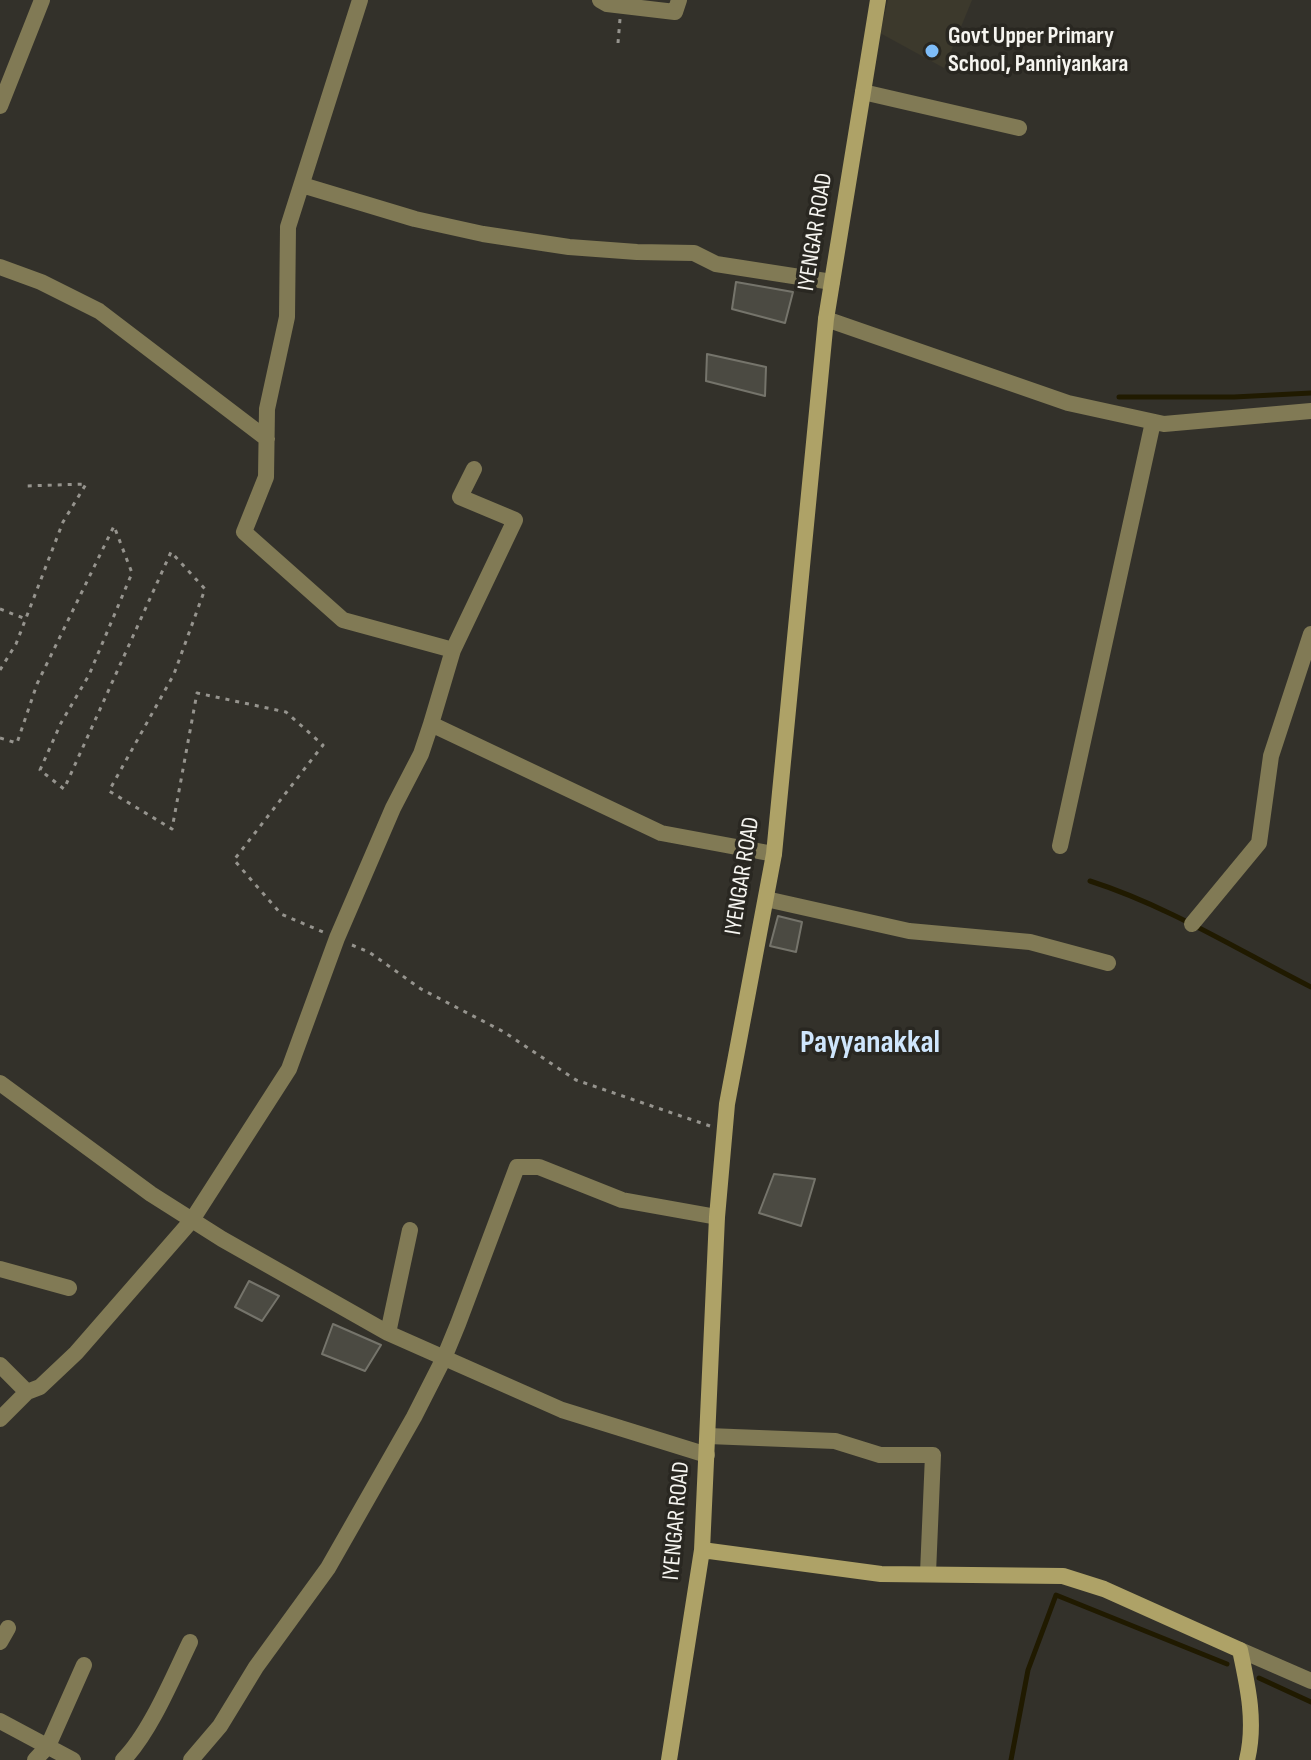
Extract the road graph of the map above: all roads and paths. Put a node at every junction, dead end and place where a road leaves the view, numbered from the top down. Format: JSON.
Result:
{"nodes":[{"id":1,"x":42,"y":0,"type":"edge"},
{"id":2,"x":360,"y":0,"type":"edge"},
{"id":3,"x":600,"y":0,"type":"edge"},
{"id":4,"x":679,"y":0,"type":"edge"},
{"id":5,"x":878,"y":0,"type":"edge"},
{"id":6,"x":863,"y":92,"type":"junction"},
{"id":7,"x":0,"y":106,"type":"edge"},
{"id":8,"x":1019,"y":128,"type":"dead end"},
{"id":9,"x":302,"y":185,"type":"junction"},
{"id":10,"x":0,"y":267,"type":"edge"},
{"id":11,"x":832,"y":282,"type":"junction"},
{"id":12,"x":826,"y":319,"type":"junction"},
{"id":13,"x":1311,"y":411,"type":"edge"},
{"id":14,"x":1153,"y":422,"type":"junction"},
{"id":15,"x":267,"y":439,"type":"junction"},
{"id":16,"x":474,"y":469,"type":"dead end"},
{"id":17,"x":25,"y":486,"type":"dead end"},
{"id":18,"x":0,"y":609,"type":"edge"},
{"id":19,"x":26,"y":619,"type":"junction"},
{"id":20,"x":1311,"y":634,"type":"edge"},
{"id":21,"x":453,"y":650,"type":"junction"},
{"id":22,"x":0,"y":670,"type":"edge"},
{"id":23,"x":431,"y":724,"type":"junction"},
{"id":24,"x":0,"y":738,"type":"edge"},
{"id":25,"x":1060,"y":846,"type":"dead end"},
{"id":26,"x":774,"y":854,"type":"junction"},
{"id":27,"x":766,"y":899,"type":"junction"},
{"id":28,"x":1192,"y":924,"type":"dead end"},
{"id":29,"x":337,"y":938,"type":"junction"},
{"id":30,"x":1108,"y":963,"type":"dead end"},
{"id":31,"x":0,"y":1083,"type":"edge"},
{"id":32,"x":725,"y":1132,"type":"junction"},
{"id":33,"x":717,"y":1217,"type":"junction"},
{"id":34,"x":192,"y":1220,"type":"junction"},
{"id":35,"x":410,"y":1230,"type":"dead end"},
{"id":36,"x":0,"y":1269,"type":"edge"},
{"id":37,"x":69,"y":1288,"type":"dead end"},
{"id":38,"x":388,"y":1333,"type":"junction"},
{"id":39,"x":444,"y":1358,"type":"junction"},
{"id":40,"x":0,"y":1365,"type":"edge"},
{"id":41,"x":27,"y":1392,"type":"junction"},
{"id":42,"x":0,"y":1419,"type":"edge"},
{"id":43,"x":708,"y":1436,"type":"junction"},
{"id":44,"x":707,"y":1455,"type":"junction"},
{"id":45,"x":702,"y":1550,"type":"junction"},
{"id":46,"x":928,"y":1573,"type":"junction"},
{"id":47,"x":190,"y":1642,"type":"dead end"},
{"id":48,"x":1240,"y":1650,"type":"junction"},
{"id":49,"x":84,"y":1665,"type":"dead end"},
{"id":50,"x":1311,"y":1681,"type":"edge"},
{"id":51,"x":0,"y":1721,"type":"edge"},
{"id":52,"x":48,"y":1746,"type":"junction"},
{"id":53,"x":35,"y":1760,"type":"edge"},
{"id":54,"x":73,"y":1760,"type":"edge"},
{"id":55,"x":123,"y":1760,"type":"edge"},
{"id":56,"x":191,"y":1760,"type":"edge"},
{"id":57,"x":669,"y":1760,"type":"edge"},
{"id":58,"x":1247,"y":1760,"type":"edge"}],
"edges":[{"from":1,"to":7,"type":"street"},
{"from":2,"to":9,"type":"street"},
{"from":3,"to":4,"type":"street"},
{"from":5,"to":6,"type":"main road","name":"IYENGAR ROAD"},
{"from":6,"to":8,"type":"street"},
{"from":6,"to":11,"type":"main road","name":"IYENGAR ROAD"},
{"from":9,"to":11,"type":"street"},
{"from":9,"to":15,"type":"street"},
{"from":10,"to":15,"type":"street"},
{"from":11,"to":12,"type":"main road","name":"IYENGAR ROAD"},
{"from":12,"to":14,"type":"street"},
{"from":12,"to":26,"type":"main road","name":"IYENGAR ROAD"},
{"from":13,"to":14,"type":"street"},
{"from":14,"to":25,"type":"street"},
{"from":15,"to":21,"type":"street"},
{"from":16,"to":21,"type":"street"},
{"from":17,"to":19,"type":"path"},
{"from":18,"to":19,"type":"path"},
{"from":19,"to":22,"type":"path"},
{"from":20,"to":28,"type":"street"},
{"from":21,"to":23,"type":"street"},
{"from":23,"to":26,"type":"street"},
{"from":23,"to":29,"type":"street"},
{"from":24,"to":29,"type":"path"},
{"from":26,"to":27,"type":"main road","name":"IYENGAR ROAD"},
{"from":27,"to":30,"type":"street"},
{"from":27,"to":32,"type":"main road","name":"IYENGAR ROAD"},
{"from":29,"to":32,"type":"path"},
{"from":29,"to":34,"type":"street"},
{"from":31,"to":34,"type":"street"},
{"from":32,"to":33,"type":"main road","name":"IYENGAR ROAD"},
{"from":33,"to":39,"type":"street"},
{"from":33,"to":43,"type":"main road","name":"IYENGAR ROAD"},
{"from":34,"to":38,"type":"street"},
{"from":34,"to":41,"type":"street"},
{"from":35,"to":38,"type":"street"},
{"from":36,"to":37,"type":"street"},
{"from":38,"to":39,"type":"street"},
{"from":39,"to":44,"type":"street"},
{"from":39,"to":56,"type":"street"},
{"from":40,"to":41,"type":"street"},
{"from":41,"to":42,"type":"street"},
{"from":43,"to":44,"type":"main road","name":"IYENGAR ROAD"},
{"from":43,"to":46,"type":"street"},
{"from":44,"to":45,"type":"main road","name":"IYENGAR ROAD"},
{"from":45,"to":46,"type":"main road"},
{"from":45,"to":57,"type":"main road","name":"IYENGAR ROAD"},
{"from":46,"to":48,"type":"main road"},
{"from":47,"to":55,"type":"street"},
{"from":48,"to":50,"type":"street"},
{"from":48,"to":58,"type":"main road"},
{"from":49,"to":52,"type":"street"},
{"from":51,"to":52,"type":"street"},
{"from":52,"to":53,"type":"street"},
{"from":52,"to":54,"type":"street"}]}
